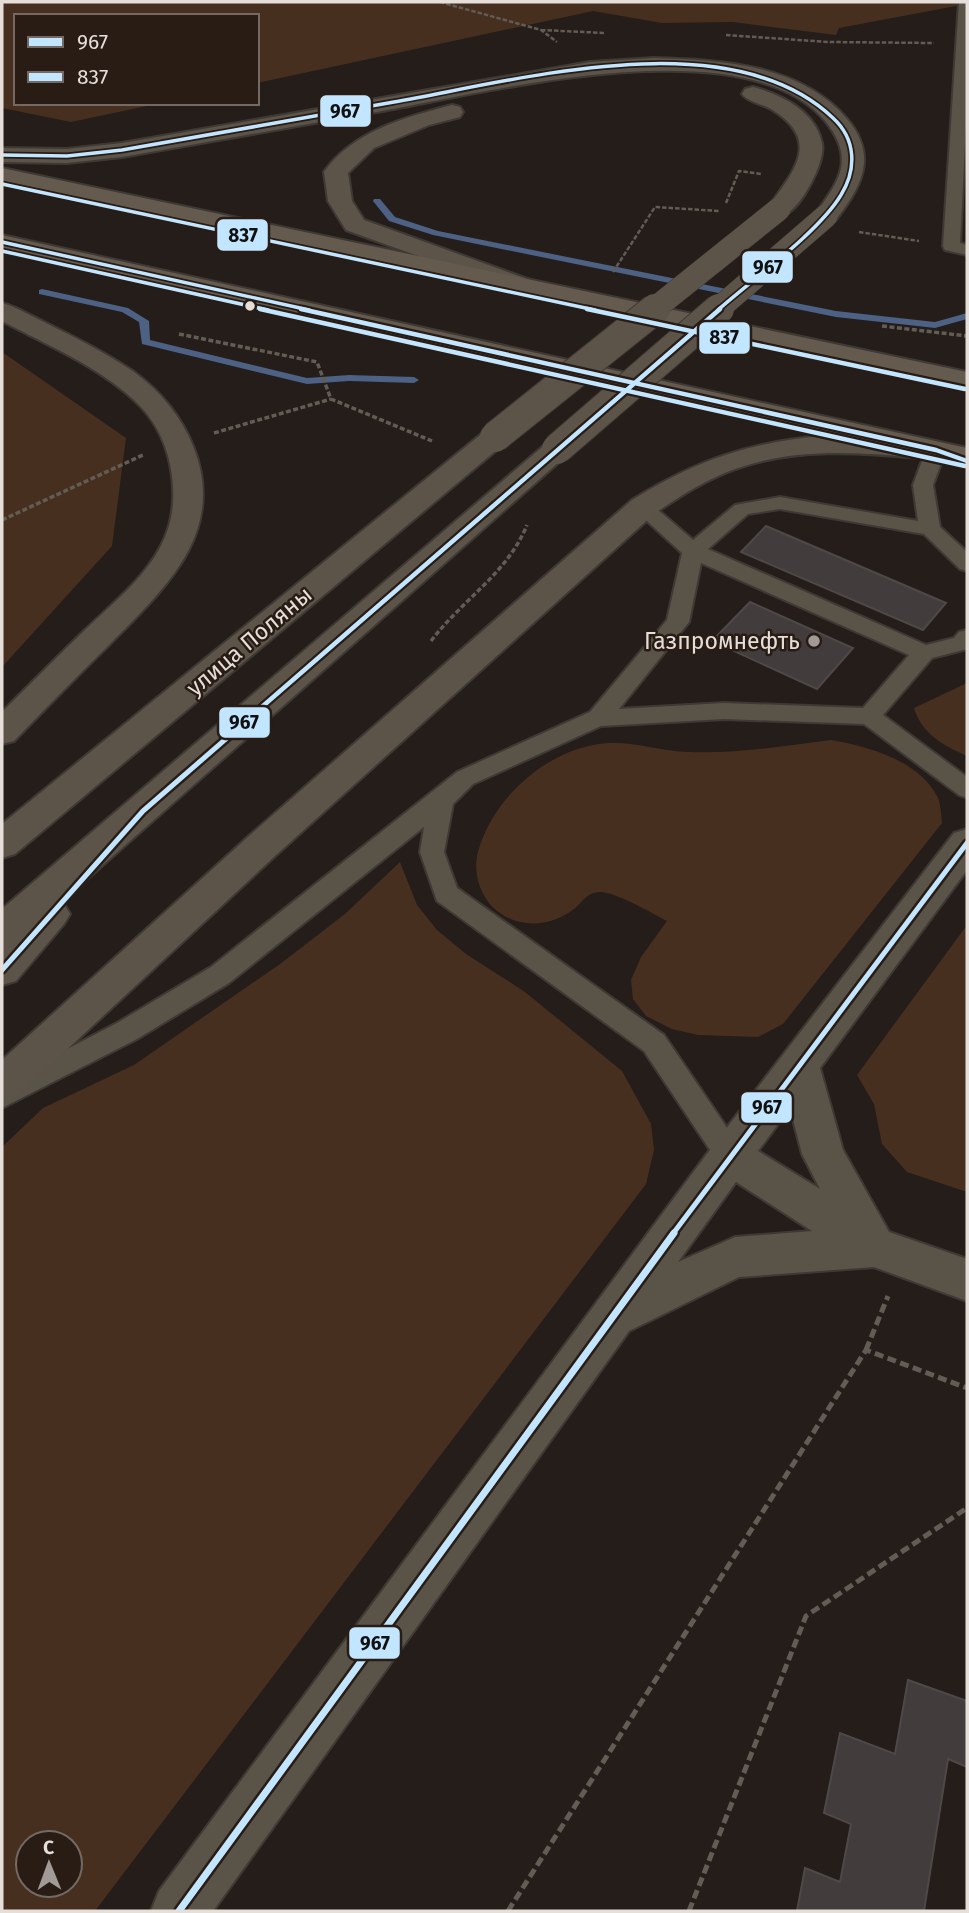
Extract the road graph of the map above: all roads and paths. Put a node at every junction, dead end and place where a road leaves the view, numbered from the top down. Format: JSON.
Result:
{"nodes":[{"id":1,"x":440,"y":2,"type":"edge"},
{"id":2,"x":966,"y":2,"type":"edge"},
{"id":3,"x":541,"y":30,"type":"junction"},
{"id":4,"x":608,"y":33,"type":"dead end"},
{"id":5,"x":722,"y":35,"type":"dead end"},
{"id":6,"x":963,"y":43,"type":"junction"},
{"id":7,"x":562,"y":46,"type":"dead end"},
{"id":8,"x":2,"y":155,"type":"edge"},
{"id":9,"x":739,"y":171,"type":"dead end"},
{"id":10,"x":2,"y":175,"type":"edge"},
{"id":11,"x":2,"y":242,"type":"edge"},
{"id":12,"x":967,"y":250,"type":"edge"},
{"id":13,"x":613,"y":272,"type":"dead end"},
{"id":14,"x":526,"y":286,"type":"junction"},
{"id":15,"x":2,"y":311,"type":"edge"},
{"id":16,"x":179,"y":334,"type":"dead end"},
{"id":17,"x":967,"y":380,"type":"edge"},
{"id":18,"x":331,"y":399,"type":"junction"},
{"id":19,"x":179,"y":443,"type":"junction"},
{"id":20,"x":439,"y":443,"type":"dead end"},
{"id":21,"x":957,"y":456,"type":"edge"},
{"id":22,"x":643,"y":507,"type":"junction"},
{"id":23,"x":2,"y":520,"type":"edge"},
{"id":24,"x":930,"y":528,"type":"junction"},
{"id":25,"x":693,"y":551,"type":"junction"},
{"id":26,"x":967,"y":564,"type":"edge"},
{"id":27,"x":967,"y":637,"type":"edge"},
{"id":28,"x":924,"y":653,"type":"junction"},
{"id":29,"x":869,"y":716,"type":"junction"},
{"id":30,"x":598,"y":718,"type":"junction"},
{"id":31,"x":2,"y":732,"type":"edge"},
{"id":32,"x":967,"y":789,"type":"edge"},
{"id":33,"x":441,"y":800,"type":"junction"},
{"id":34,"x":144,"y":811,"type":"junction"},
{"id":35,"x":967,"y":843,"type":"edge"},
{"id":36,"x":2,"y":844,"type":"edge"},
{"id":37,"x":2,"y":931,"type":"edge"},
{"id":38,"x":2,"y":970,"type":"edge"},
{"id":39,"x":799,"y":1065,"type":"junction"},
{"id":40,"x":2,"y":1085,"type":"edge"},
{"id":41,"x":2,"y":1096,"type":"edge"},
{"id":42,"x":730,"y":1156,"type":"junction"},
{"id":43,"x":889,"y":1252,"type":"junction"},
{"id":44,"x":967,"y":1280,"type":"edge"},
{"id":45,"x":613,"y":1316,"type":"junction"},
{"id":46,"x":866,"y":1350,"type":"junction"},
{"id":47,"x":967,"y":1388,"type":"edge"},
{"id":48,"x":967,"y":1508,"type":"edge"},
{"id":49,"x":179,"y":1911,"type":"edge"},
{"id":50,"x":508,"y":1911,"type":"edge"},
{"id":51,"x":689,"y":1911,"type":"edge"}],
"edges":[{"from":1,"to":3,"type":"path"},
{"from":2,"to":6,"type":"lane"},
{"from":3,"to":4,"type":"path"},
{"from":3,"to":7,"type":"path"},
{"from":5,"to":6,"type":"path"},
{"from":6,"to":12,"type":"lane"},
{"from":8,"to":34,"type":"main road","bridge":true},
{"from":9,"to":13,"type":"path"},
{"from":10,"to":14,"type":"highway"},
{"from":11,"to":21,"type":"highway"},
{"from":14,"to":17,"type":"highway"},
{"from":14,"to":36,"type":"main road","name":"улица Поляны","bridge":true},
{"from":15,"to":19,"type":"main road"},
{"from":16,"to":18,"type":"path"},
{"from":18,"to":19,"type":"path"},
{"from":18,"to":20,"type":"path"},
{"from":19,"to":23,"type":"path"},
{"from":19,"to":31,"type":"main road"},
{"from":21,"to":22,"type":"main road"},
{"from":21,"to":24,"type":"lane"},
{"from":22,"to":25,"type":"lane"},
{"from":22,"to":40,"type":"main road"},
{"from":24,"to":25,"type":"lane"},
{"from":24,"to":26,"type":"lane"},
{"from":25,"to":28,"type":"lane"},
{"from":25,"to":30,"type":"lane"},
{"from":27,"to":28,"type":"lane"},
{"from":28,"to":29,"type":"lane"},
{"from":29,"to":30,"type":"lane"},
{"from":29,"to":32,"type":"lane"},
{"from":30,"to":33,"type":"lane"},
{"from":33,"to":41,"type":"lane"},
{"from":33,"to":42,"type":"lane"},
{"from":34,"to":37,"type":"main road"},
{"from":34,"to":38,"type":"main road"},
{"from":35,"to":39,"type":"street"},
{"from":39,"to":42,"type":"street"},
{"from":39,"to":43,"type":"street"},
{"from":42,"to":43,"type":"street"},
{"from":42,"to":45,"type":"street"},
{"from":43,"to":44,"type":"street"},
{"from":43,"to":45,"type":"street"},
{"from":43,"to":46,"type":"path"},
{"from":45,"to":49,"type":"street"},
{"from":46,"to":47,"type":"path"},
{"from":46,"to":50,"type":"path"},
{"from":48,"to":51,"type":"path"}]}
